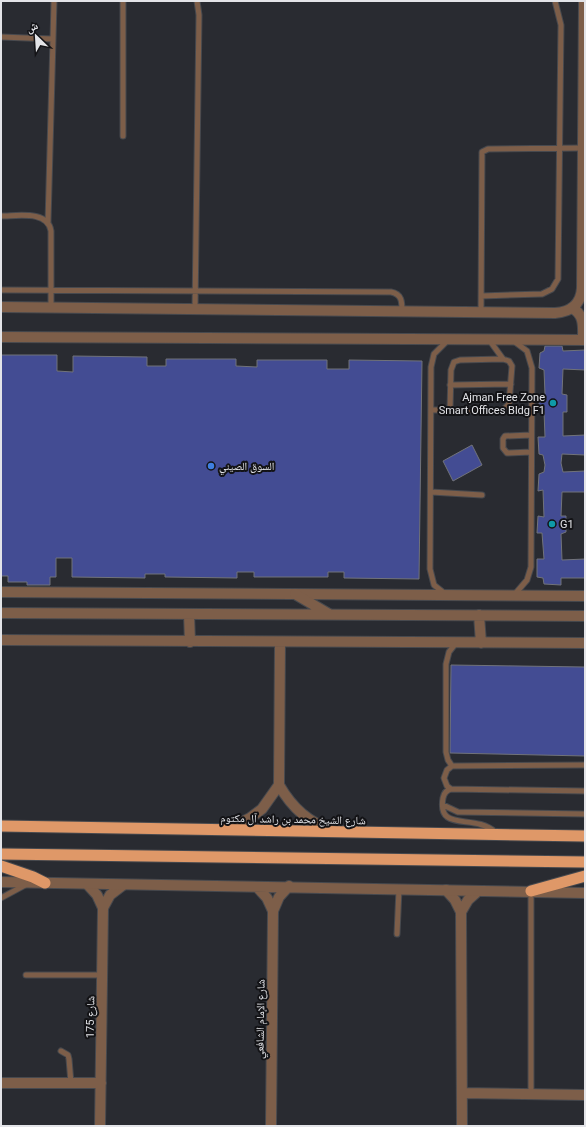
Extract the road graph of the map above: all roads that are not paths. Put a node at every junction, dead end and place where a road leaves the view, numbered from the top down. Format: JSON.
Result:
{"nodes":[{"id":1,"x":54,"y":1,"type":"edge"},
{"id":2,"x":123,"y":1,"type":"edge"},
{"id":3,"x":196,"y":1,"type":"edge"},
{"id":4,"x":555,"y":1,"type":"edge"},
{"id":5,"x":584,"y":1,"type":"edge"},
{"id":6,"x":1,"y":38,"type":"edge"},
{"id":7,"x":53,"y":39,"type":"junction"},
{"id":8,"x":123,"y":136,"type":"dead end"},
{"id":9,"x":560,"y":148,"type":"junction"},
{"id":10,"x":583,"y":148,"type":"junction"},
{"id":11,"x":1,"y":216,"type":"edge"},
{"id":12,"x":48,"y":222,"type":"junction"},
{"id":13,"x":1,"y":290,"type":"edge"},
{"id":14,"x":51,"y":291,"type":"junction"},
{"id":15,"x":195,"y":291,"type":"junction"},
{"id":16,"x":481,"y":296,"type":"junction"},
{"id":17,"x":1,"y":307,"type":"edge"},
{"id":18,"x":52,"y":308,"type":"junction"},
{"id":19,"x":572,"y":308,"type":"junction"},
{"id":20,"x":195,"y":309,"type":"junction"},
{"id":21,"x":402,"y":312,"type":"junction"},
{"id":22,"x":481,"y":312,"type":"junction"},
{"id":23,"x":584,"y":323,"type":"edge"},
{"id":24,"x":1,"y":337,"type":"edge"},
{"id":25,"x":449,"y":340,"type":"junction"},
{"id":26,"x":584,"y":340,"type":"edge"},
{"id":27,"x":490,"y":341,"type":"junction"},
{"id":28,"x":513,"y":341,"type":"junction"},
{"id":29,"x":503,"y":359,"type":"junction"},
{"id":30,"x":511,"y":384,"type":"junction"},
{"id":31,"x":450,"y":385,"type":"junction"},
{"id":32,"x":431,"y":410,"type":"junction"},
{"id":33,"x":450,"y":410,"type":"junction"},
{"id":34,"x":531,"y":435,"type":"junction"},
{"id":35,"x":531,"y":452,"type":"junction"},
{"id":36,"x":431,"y":492,"type":"junction"},
{"id":37,"x":482,"y":495,"type":"dead end"},
{"id":38,"x":1,"y":592,"type":"edge"},
{"id":39,"x":295,"y":594,"type":"junction"},
{"id":40,"x":514,"y":594,"type":"junction"},
{"id":41,"x":447,"y":595,"type":"junction"},
{"id":42,"x":585,"y":596,"type":"edge"},
{"id":43,"x":1,"y":613,"type":"edge"},
{"id":44,"x":189,"y":614,"type":"junction"},
{"id":45,"x":329,"y":614,"type":"junction"},
{"id":46,"x":479,"y":615,"type":"junction"},
{"id":47,"x":585,"y":616,"type":"edge"},
{"id":48,"x":1,"y":640,"type":"edge"},
{"id":49,"x":190,"y":642,"type":"junction"},
{"id":50,"x":280,"y":643,"type":"junction"},
{"id":51,"x":456,"y":643,"type":"junction"},
{"id":52,"x":481,"y":643,"type":"junction"},
{"id":53,"x":585,"y":643,"type":"edge"},
{"id":54,"x":585,"y":765,"type":"edge"},
{"id":55,"x":452,"y":766,"type":"junction"},
{"id":56,"x":279,"y":785,"type":"junction"},
{"id":57,"x":451,"y":789,"type":"junction"},
{"id":58,"x":585,"y":791,"type":"edge"},
{"id":59,"x":443,"y":805,"type":"junction"},
{"id":60,"x":585,"y":814,"type":"edge"},
{"id":61,"x":1,"y":826,"type":"edge"},
{"id":62,"x":224,"y":831,"type":"junction"},
{"id":63,"x":340,"y":833,"type":"junction"},
{"id":64,"x":496,"y":833,"type":"junction"},
{"id":65,"x":585,"y":836,"type":"edge"},
{"id":66,"x":1,"y":854,"type":"edge"},
{"id":67,"x":585,"y":862,"type":"edge"},
{"id":68,"x":1,"y":866,"type":"edge"},
{"id":69,"x":585,"y":876,"type":"edge"},
{"id":70,"x":1,"y":882,"type":"edge"},
{"id":71,"x":30,"y":882,"type":"junction"},
{"id":72,"x":45,"y":882,"type":"junction"},
{"id":73,"x":86,"y":884,"type":"junction"},
{"id":74,"x":123,"y":885,"type":"junction"},
{"id":75,"x":289,"y":886,"type":"junction"},
{"id":76,"x":257,"y":887,"type":"junction"},
{"id":77,"x":398,"y":889,"type":"junction"},
{"id":78,"x":446,"y":890,"type":"junction"},
{"id":79,"x":478,"y":891,"type":"junction"},
{"id":80,"x":531,"y":891,"type":"junction"},
{"id":81,"x":585,"y":893,"type":"edge"},
{"id":82,"x":1,"y":898,"type":"edge"},
{"id":83,"x":103,"y":908,"type":"junction"},
{"id":84,"x":273,"y":912,"type":"junction"},
{"id":85,"x":461,"y":912,"type":"junction"},
{"id":86,"x":397,"y":934,"type":"dead end"},
{"id":87,"x":26,"y":975,"type":"dead end"},
{"id":88,"x":102,"y":975,"type":"junction"},
{"id":89,"x":61,"y":1051,"type":"dead end"},
{"id":90,"x":1,"y":1083,"type":"edge"},
{"id":91,"x":71,"y":1083,"type":"junction"},
{"id":92,"x":101,"y":1083,"type":"junction"},
{"id":93,"x":462,"y":1093,"type":"junction"},
{"id":94,"x":531,"y":1094,"type":"junction"},
{"id":95,"x":585,"y":1095,"type":"edge"},
{"id":96,"x":100,"y":1126,"type":"edge"},
{"id":97,"x":271,"y":1126,"type":"edge"},
{"id":98,"x":462,"y":1126,"type":"edge"}],
"edges":[{"from":1,"to":7,"type":"lane"},
{"from":2,"to":8,"type":"lane"},
{"from":3,"to":15,"type":"lane"},
{"from":4,"to":9,"type":"lane"},
{"from":5,"to":10,"type":"street"},
{"from":6,"to":7,"type":"lane"},
{"from":7,"to":12,"type":"lane"},
{"from":9,"to":10,"type":"lane"},
{"from":9,"to":16,"type":"lane"},
{"from":9,"to":16,"type":"lane"},
{"from":10,"to":19,"type":"street"},
{"from":11,"to":12,"type":"lane"},
{"from":12,"to":14,"type":"lane"},
{"from":13,"to":14,"type":"lane"},
{"from":14,"to":15,"type":"lane"},
{"from":14,"to":18,"type":"lane"},
{"from":15,"to":20,"type":"lane"},
{"from":15,"to":21,"type":"lane"},
{"from":16,"to":22,"type":"lane"},
{"from":17,"to":18,"type":"street"},
{"from":18,"to":20,"type":"street"},
{"from":19,"to":22,"type":"street"},
{"from":19,"to":23,"type":"street"},
{"from":20,"to":21,"type":"street"},
{"from":21,"to":22,"type":"street"},
{"from":23,"to":26,"type":"street"},
{"from":24,"to":25,"type":"street"},
{"from":25,"to":27,"type":"street"},
{"from":25,"to":32,"type":"lane"},
{"from":26,"to":28,"type":"street"},
{"from":27,"to":28,"type":"street"},
{"from":27,"to":29,"type":"lane"},
{"from":28,"to":34,"type":"lane"},
{"from":29,"to":30,"type":"lane"},
{"from":29,"to":31,"type":"lane"},
{"from":30,"to":31,"type":"lane"},
{"from":30,"to":33,"type":"lane"},
{"from":31,"to":33,"type":"lane"},
{"from":32,"to":33,"type":"lane"},
{"from":32,"to":36,"type":"lane"},
{"from":34,"to":35,"type":"lane"},
{"from":34,"to":35,"type":"lane"},
{"from":35,"to":40,"type":"lane"},
{"from":36,"to":37,"type":"lane"},
{"from":36,"to":41,"type":"lane"},
{"from":38,"to":39,"type":"street"},
{"from":39,"to":41,"type":"street"},
{"from":39,"to":45,"type":"street"},
{"from":40,"to":41,"type":"street"},
{"from":40,"to":42,"type":"street"},
{"from":43,"to":44,"type":"street"},
{"from":44,"to":45,"type":"street"},
{"from":44,"to":49,"type":"street"},
{"from":45,"to":46,"type":"street"},
{"from":46,"to":47,"type":"street"},
{"from":46,"to":52,"type":"street"},
{"from":48,"to":49,"type":"street"},
{"from":49,"to":50,"type":"street"},
{"from":50,"to":51,"type":"street"},
{"from":50,"to":56,"type":"street"},
{"from":51,"to":52,"type":"street"},
{"from":51,"to":55,"type":"lane"},
{"from":52,"to":53,"type":"street"},
{"from":54,"to":55,"type":"lane"},
{"from":55,"to":57,"type":"lane"},
{"from":56,"to":62,"type":"street"},
{"from":56,"to":63,"type":"street"},
{"from":57,"to":58,"type":"lane"},
{"from":57,"to":59,"type":"lane"},
{"from":59,"to":60,"type":"lane"},
{"from":59,"to":64,"type":"lane"},
{"from":61,"to":62,"type":"highway","name":"شارع الشيخ محمد بن راشد آل مكتوم"},
{"from":62,"to":63,"type":"highway","name":"شارع الشيخ محمد بن راشد آل مكتوم"},
{"from":63,"to":64,"type":"highway","name":"شارع الشيخ محمد بن راشد آل مكتوم"},
{"from":64,"to":65,"type":"highway","name":"شارع الشيخ محمد بن راشد آل مكتوم"},
{"from":66,"to":67,"type":"highway"},
{"from":68,"to":72,"type":"highway"},
{"from":69,"to":80,"type":"highway"},
{"from":70,"to":71,"type":"street"},
{"from":71,"to":72,"type":"street"},
{"from":71,"to":82,"type":"lane"},
{"from":72,"to":73,"type":"street"},
{"from":73,"to":74,"type":"street"},
{"from":73,"to":83,"type":"street"},
{"from":74,"to":76,"type":"street"},
{"from":74,"to":83,"type":"street"},
{"from":75,"to":76,"type":"street"},
{"from":75,"to":77,"type":"street"},
{"from":75,"to":84,"type":"street","name":"شارع الإمام الشافعي"},
{"from":76,"to":84,"type":"street","name":"شارع الإمام الشافعي"},
{"from":77,"to":78,"type":"street"},
{"from":77,"to":86,"type":"lane"},
{"from":78,"to":79,"type":"street"},
{"from":78,"to":85,"type":"street"},
{"from":79,"to":80,"type":"street"},
{"from":79,"to":85,"type":"street"},
{"from":80,"to":81,"type":"street"},
{"from":80,"to":94,"type":"lane"},
{"from":83,"to":88,"type":"street","name":"شارع 175"},
{"from":84,"to":97,"type":"street","name":"شارع الإمام الشافعي"},
{"from":85,"to":93,"type":"street"},
{"from":87,"to":88,"type":"lane"},
{"from":88,"to":92,"type":"street","name":"شارع 175"},
{"from":89,"to":91,"type":"lane"},
{"from":90,"to":91,"type":"street"},
{"from":91,"to":92,"type":"street"},
{"from":92,"to":96,"type":"street","name":"شارع 175"},
{"from":93,"to":94,"type":"street"},
{"from":93,"to":98,"type":"street"},
{"from":94,"to":95,"type":"street"}]}
